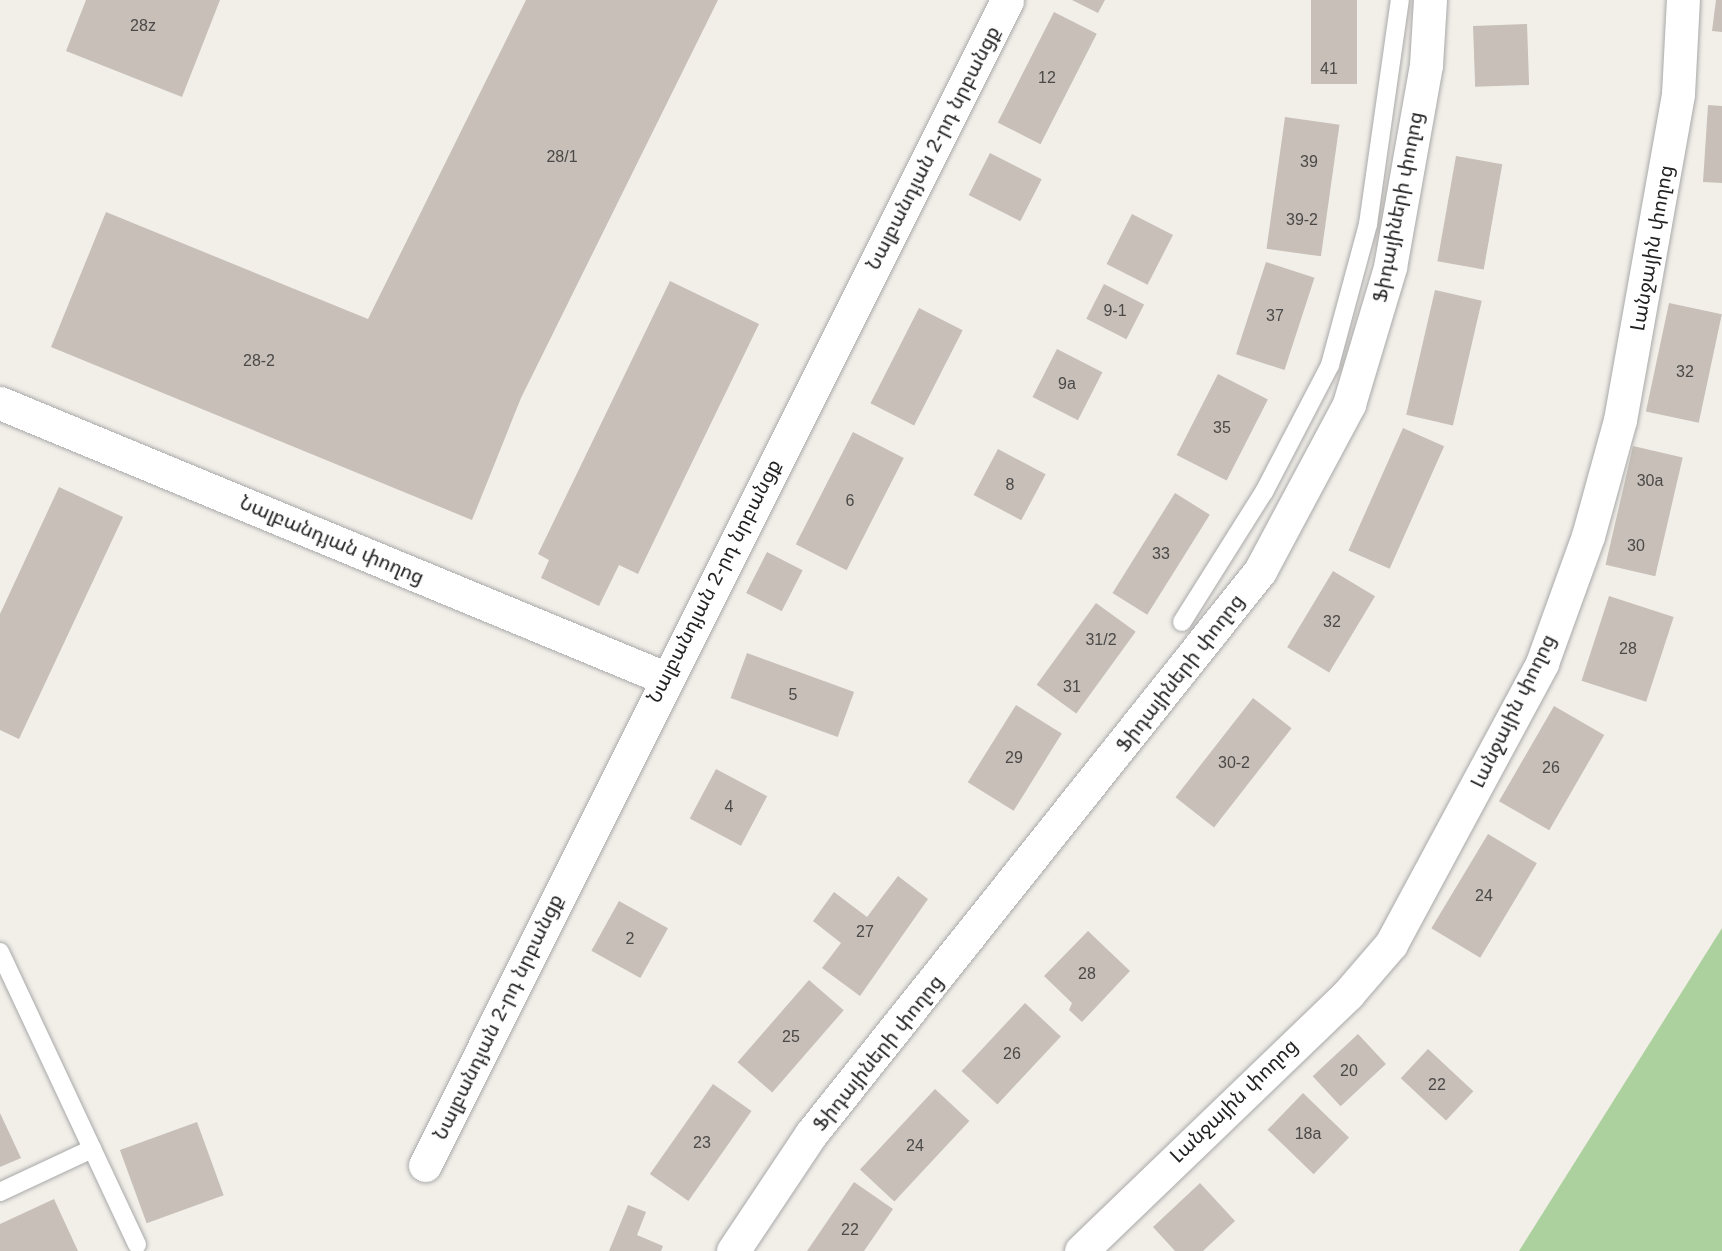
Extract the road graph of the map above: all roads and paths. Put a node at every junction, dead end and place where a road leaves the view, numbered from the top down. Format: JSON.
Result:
{"nodes":[{"id":1,"x":1007,"y":0,"type":"edge"},
{"id":2,"x":1400,"y":0,"type":"edge"},
{"id":3,"x":1430,"y":0,"type":"edge"},
{"id":4,"x":1683,"y":0,"type":"edge"},
{"id":5,"x":0,"y":403,"type":"edge"},
{"id":6,"x":1182,"y":622,"type":"dead end"},
{"id":7,"x":665,"y":678,"type":"junction"},
{"id":8,"x":0,"y":952,"type":"edge"},
{"id":9,"x":92,"y":1149,"type":"junction"},
{"id":10,"x":425,"y":1165,"type":"dead end"},
{"id":11,"x":0,"y":1192,"type":"edge"},
{"id":12,"x":137,"y":1245,"type":"dead end"},
{"id":13,"x":733,"y":1251,"type":"edge"},
{"id":14,"x":1081,"y":1251,"type":"edge"}],
"edges":[{"from":1,"to":7,"type":"street","name":"Նալբանդյան 2-րդ նրբանցք"},
{"from":2,"to":6,"type":"lane"},
{"from":3,"to":13,"type":"street","name":"Ֆիդայիների փողոց"},
{"from":4,"to":14,"type":"street","name":"Լանջային փողոց"},
{"from":5,"to":7,"type":"street","name":"Նալբանդյան փողոց"},
{"from":7,"to":10,"type":"street","name":"Նալբանդյան 2-րդ նրբանցք"},
{"from":8,"to":9,"type":"lane"},
{"from":9,"to":11,"type":"lane"},
{"from":9,"to":12,"type":"lane"}]}
